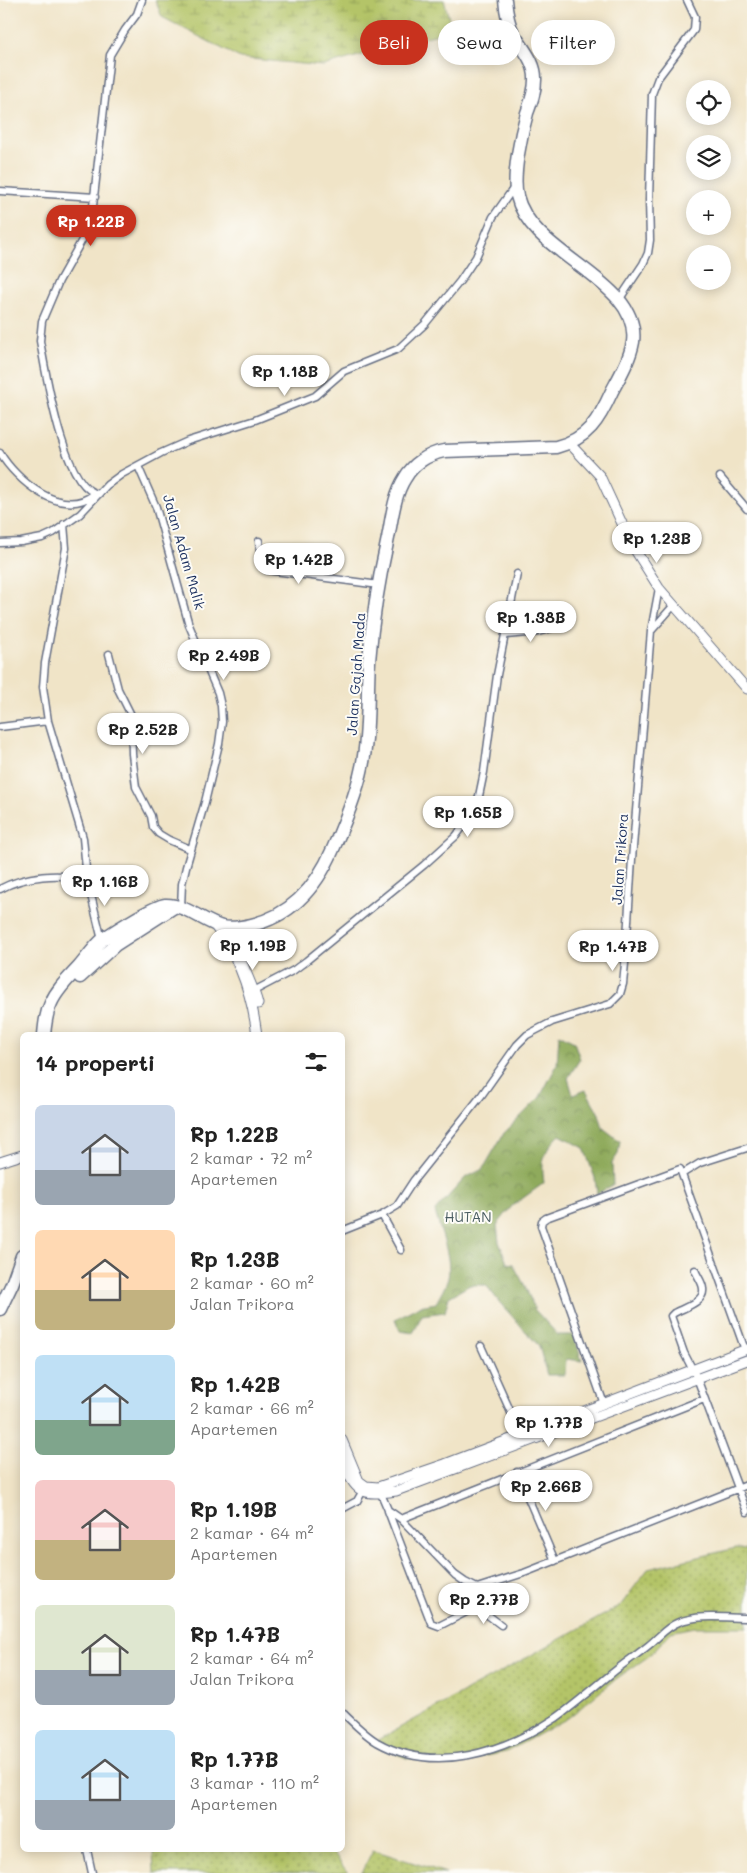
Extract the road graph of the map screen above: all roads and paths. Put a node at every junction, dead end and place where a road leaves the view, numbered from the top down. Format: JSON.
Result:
{"nodes":[{"id":1,"x":142,"y":0,"type":"edge"},
{"id":2,"x":505,"y":0,"type":"edge"},
{"id":3,"x":688,"y":0,"type":"edge"},
{"id":4,"x":516,"y":185,"type":"junction"},
{"id":5,"x":0,"y":191,"type":"edge"},
{"id":6,"x":95,"y":197,"type":"junction"},
{"id":7,"x":619,"y":300,"type":"junction"},
{"id":8,"x":570,"y":444,"type":"junction"},
{"id":9,"x":0,"y":453,"type":"edge"},
{"id":10,"x":138,"y":466,"type":"junction"},
{"id":11,"x":720,"y":477,"type":"dead end"},
{"id":12,"x":96,"y":494,"type":"junction"},
{"id":13,"x":747,"y":509,"type":"edge"},
{"id":14,"x":64,"y":524,"type":"junction"},
{"id":15,"x":259,"y":541,"type":"dead end"},
{"id":16,"x":0,"y":543,"type":"edge"},
{"id":17,"x":517,"y":574,"type":"dead end"},
{"id":18,"x":379,"y":585,"type":"junction"},
{"id":19,"x":659,"y":588,"type":"junction"},
{"id":20,"x":674,"y":605,"type":"junction"},
{"id":21,"x":552,"y":628,"type":"dead end"},
{"id":22,"x":651,"y":631,"type":"junction"},
{"id":23,"x":506,"y":635,"type":"junction"},
{"id":24,"x":109,"y":654,"type":"dead end"},
{"id":25,"x":747,"y":689,"type":"edge"},
{"id":26,"x":48,"y":721,"type":"junction"},
{"id":27,"x":0,"y":727,"type":"edge"},
{"id":28,"x":190,"y":849,"type":"junction"},
{"id":29,"x":87,"y":878,"type":"junction"},
{"id":30,"x":0,"y":889,"type":"edge"},
{"id":31,"x":178,"y":908,"type":"junction"},
{"id":32,"x":212,"y":923,"type":"junction"},
{"id":33,"x":239,"y":928,"type":"junction"},
{"id":34,"x":102,"y":940,"type":"junction"},
{"id":35,"x":252,"y":993,"type":"junction"},
{"id":36,"x":44,"y":1032,"type":"edge"},
{"id":37,"x":52,"y":1032,"type":"edge"},
{"id":38,"x":256,"y":1032,"type":"edge"},
{"id":39,"x":262,"y":1032,"type":"edge"},
{"id":40,"x":747,"y":1148,"type":"edge"},
{"id":41,"x":20,"y":1156,"type":"edge"},
{"id":42,"x":0,"y":1162,"type":"edge"},
{"id":43,"x":682,"y":1174,"type":"junction"},
{"id":44,"x":382,"y":1215,"type":"junction"},
{"id":45,"x":345,"y":1230,"type":"edge"},
{"id":46,"x":402,"y":1250,"type":"dead end"},
{"id":47,"x":20,"y":1261,"type":"edge"},
{"id":48,"x":695,"y":1270,"type":"dead end"},
{"id":49,"x":1,"y":1307,"type":"edge"},
{"id":50,"x":481,"y":1346,"type":"dead end"},
{"id":51,"x":746,"y":1350,"type":"edge"},
{"id":52,"x":747,"y":1360,"type":"edge"},
{"id":53,"x":695,"y":1374,"type":"junction"},
{"id":54,"x":704,"y":1398,"type":"junction"},
{"id":55,"x":604,"y":1404,"type":"junction"},
{"id":56,"x":523,"y":1438,"type":"junction"},
{"id":57,"x":345,"y":1448,"type":"edge"},
{"id":58,"x":345,"y":1467,"type":"edge"},
{"id":59,"x":517,"y":1472,"type":"junction"},
{"id":60,"x":747,"y":1485,"type":"edge"},
{"id":61,"x":738,"y":1488,"type":"junction"},
{"id":62,"x":364,"y":1489,"type":"junction"},
{"id":63,"x":379,"y":1490,"type":"junction"},
{"id":64,"x":345,"y":1507,"type":"edge"},
{"id":65,"x":388,"y":1510,"type":"junction"},
{"id":66,"x":747,"y":1512,"type":"edge"},
{"id":67,"x":401,"y":1519,"type":"junction"},
{"id":68,"x":555,"y":1560,"type":"junction"},
{"id":69,"x":747,"y":1618,"type":"edge"},
{"id":70,"x":501,"y":1625,"type":"dead end"},
{"id":71,"x":345,"y":1715,"type":"edge"},
{"id":72,"x":87,"y":1852,"type":"edge"},
{"id":73,"x":92,"y":1873,"type":"edge"}],
"edges":[{"from":1,"to":6,"type":"street"},
{"from":2,"to":4,"type":"highway"},
{"from":3,"to":7,"type":"street"},
{"from":4,"to":7,"type":"highway"},
{"from":4,"to":10,"type":"street"},
{"from":5,"to":6,"type":"street"},
{"from":6,"to":12,"type":"street"},
{"from":7,"to":8,"type":"highway"},
{"from":8,"to":18,"type":"highway","name":"Jalan Gajah Mada"},
{"from":8,"to":19,"type":"main road"},
{"from":9,"to":12,"type":"street"},
{"from":10,"to":12,"type":"street"},
{"from":10,"to":28,"type":"street","name":"Jalan Adam Malik"},
{"from":11,"to":13,"type":"street"},
{"from":12,"to":14,"type":"street"},
{"from":14,"to":16,"type":"street"},
{"from":14,"to":26,"type":"street"},
{"from":15,"to":18,"type":"street"},
{"from":17,"to":23,"type":"street"},
{"from":18,"to":33,"type":"highway","name":"Jalan Gajah Mada"},
{"from":19,"to":20,"type":"main road"},
{"from":19,"to":22,"type":"street","name":"Jalan Trikora"},
{"from":20,"to":22,"type":"street"},
{"from":20,"to":25,"type":"main road"},
{"from":21,"to":23,"type":"street"},
{"from":22,"to":44,"type":"street","name":"Jalan Trikora"},
{"from":23,"to":35,"type":"street"},
{"from":24,"to":28,"type":"street"},
{"from":26,"to":27,"type":"street"},
{"from":26,"to":29,"type":"street"},
{"from":28,"to":31,"type":"street","name":"Jalan Adam Malik"},
{"from":29,"to":30,"type":"street"},
{"from":29,"to":34,"type":"street"},
{"from":31,"to":32,"type":"highway","name":"Jalan Gajah Mada"},
{"from":31,"to":34,"type":"highway"},
{"from":31,"to":37,"type":"highway"},
{"from":32,"to":33,"type":"highway","name":"Jalan Gajah Mada"},
{"from":32,"to":35,"type":"main road"},
{"from":33,"to":35,"type":"main road"},
{"from":34,"to":36,"type":"highway"},
{"from":35,"to":38,"type":"main road"},
{"from":35,"to":39,"type":"main road"},
{"from":40,"to":43,"type":"street"},
{"from":41,"to":42,"type":"main road"},
{"from":43,"to":51,"type":"street"},
{"from":43,"to":55,"type":"street"},
{"from":44,"to":45,"type":"street","name":"Jalan Trikora"},
{"from":44,"to":46,"type":"street"},
{"from":47,"to":49,"type":"highway"},
{"from":48,"to":53,"type":"street"},
{"from":50,"to":56,"type":"street"},
{"from":51,"to":53,"type":"main road"},
{"from":52,"to":53,"type":"main road"},
{"from":53,"to":54,"type":"street"},
{"from":53,"to":55,"type":"main road"},
{"from":53,"to":56,"type":"main road"},
{"from":54,"to":59,"type":"street"},
{"from":54,"to":61,"type":"street"},
{"from":55,"to":56,"type":"main road"},
{"from":56,"to":63,"type":"main road"},
{"from":57,"to":62,"type":"main road"},
{"from":58,"to":62,"type":"main road"},
{"from":59,"to":67,"type":"street"},
{"from":59,"to":68,"type":"street"},
{"from":60,"to":61,"type":"street"},
{"from":61,"to":66,"type":"street"},
{"from":61,"to":68,"type":"street"},
{"from":62,"to":63,"type":"main road"},
{"from":62,"to":64,"type":"street"},
{"from":63,"to":65,"type":"street"},
{"from":65,"to":67,"type":"street"},
{"from":65,"to":70,"type":"street"},
{"from":67,"to":68,"type":"street"},
{"from":69,"to":71,"type":"street"},
{"from":72,"to":73,"type":"street"}]}
